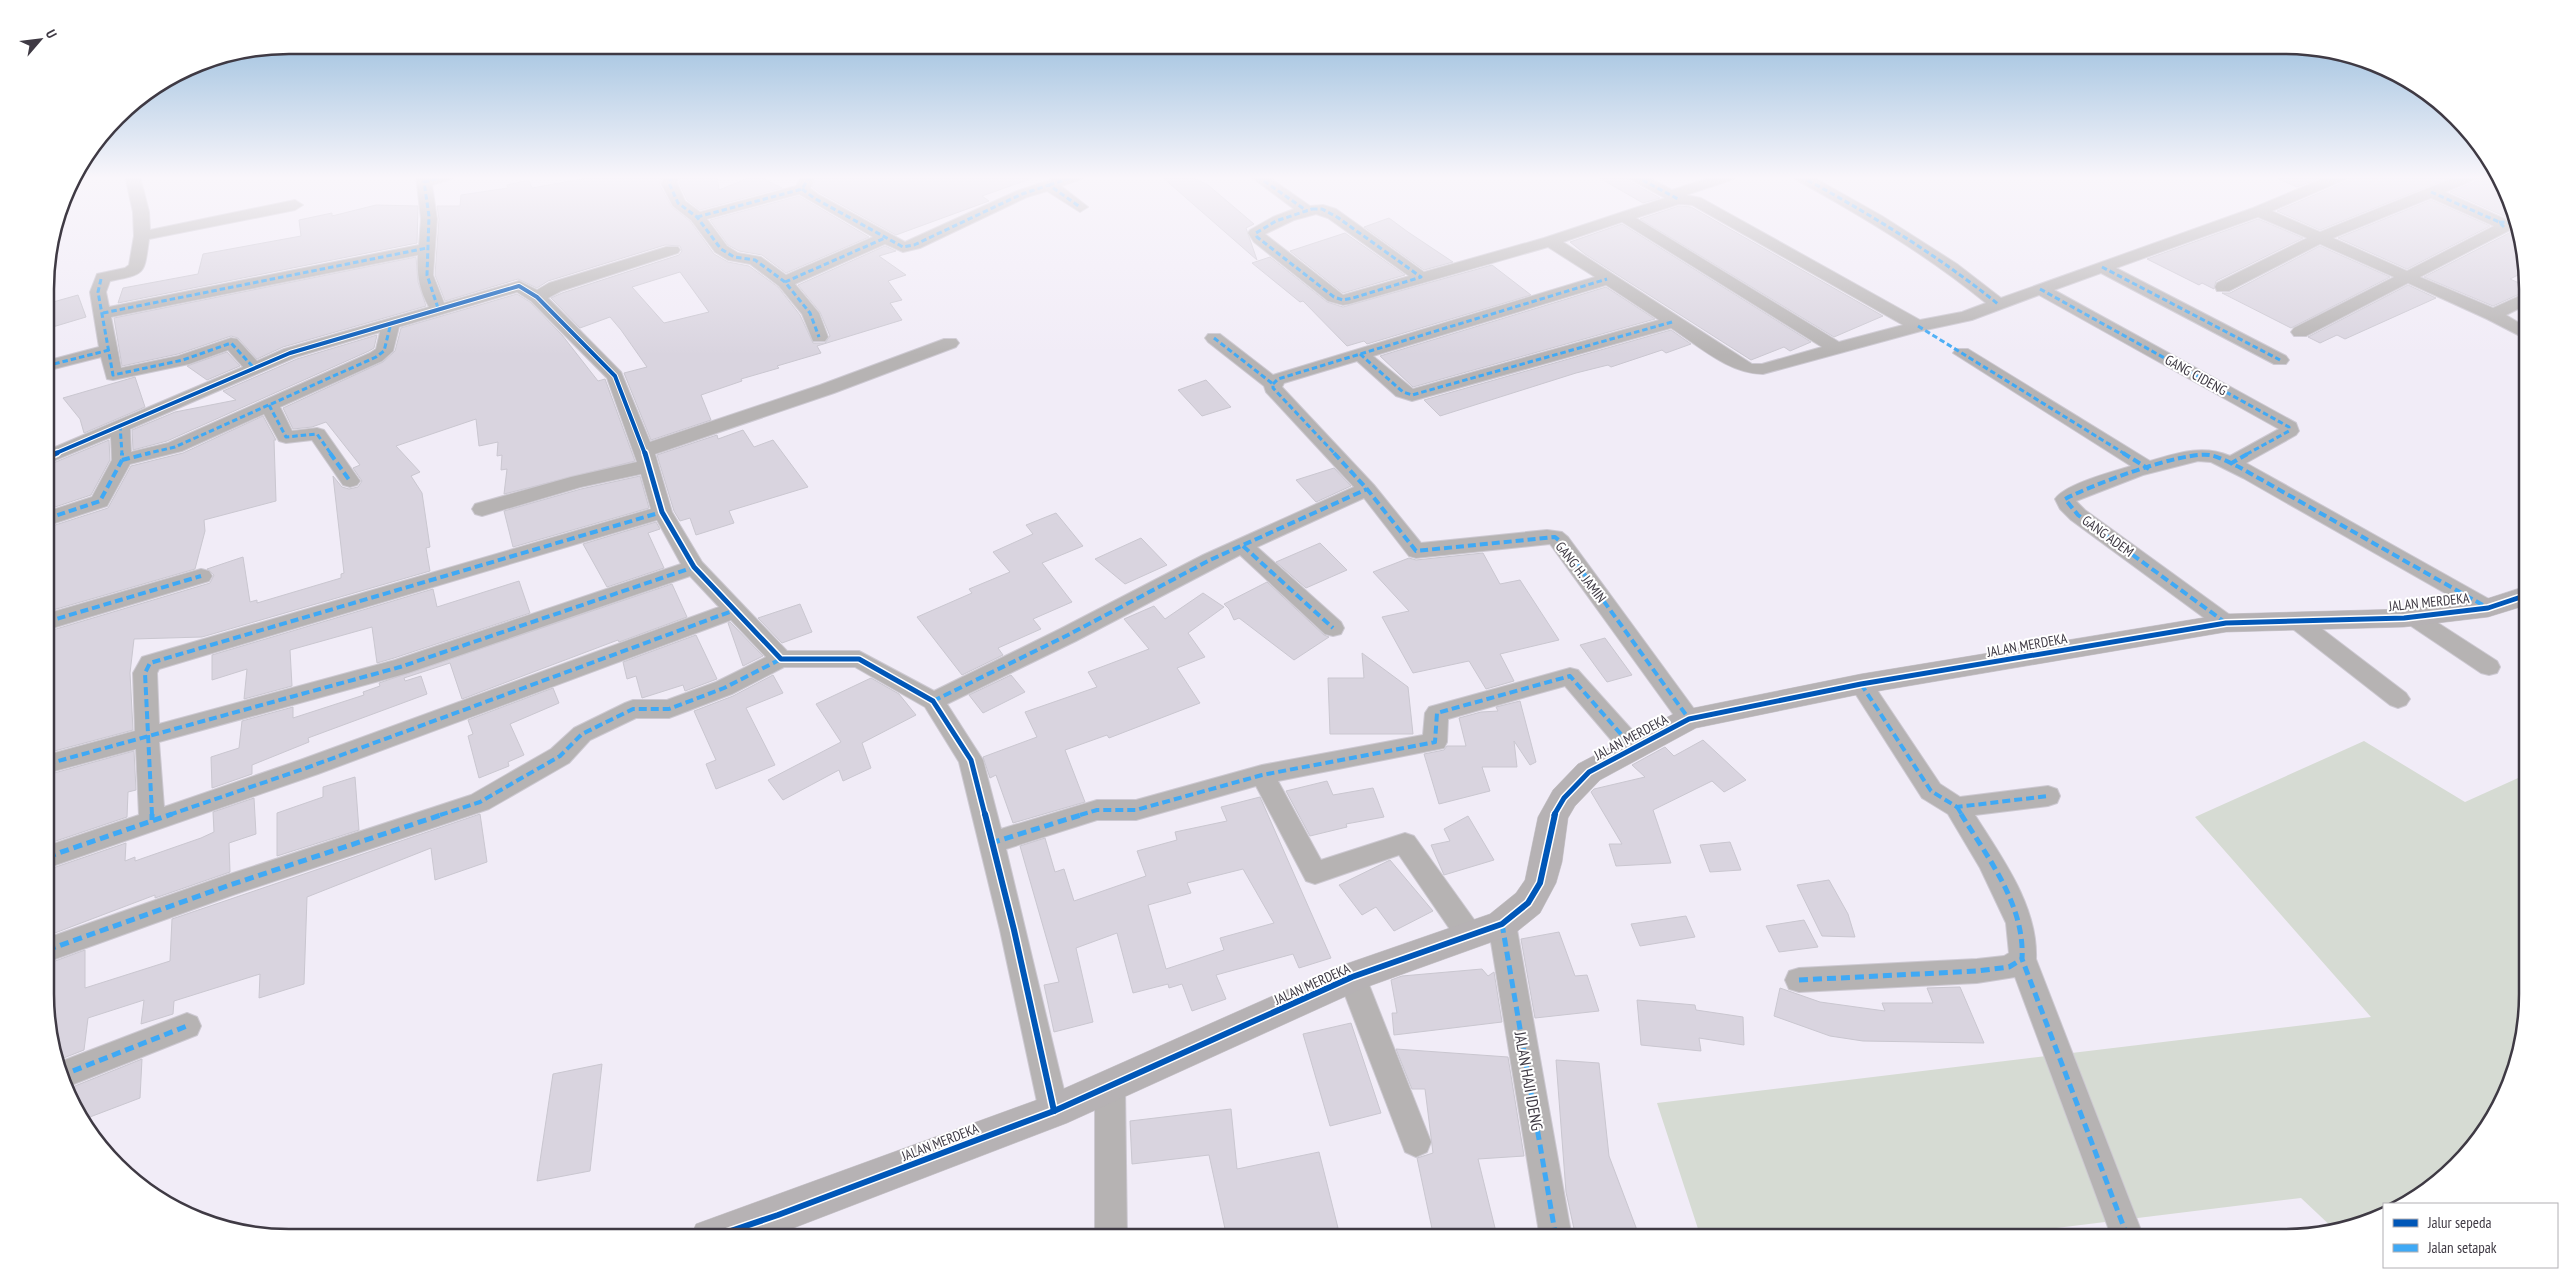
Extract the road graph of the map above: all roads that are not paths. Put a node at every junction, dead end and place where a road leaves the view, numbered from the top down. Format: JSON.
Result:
{"nodes":[{"id":1,"x":142,"y":236,"type":"edge"},
{"id":2,"x":428,"y":236,"type":"edge"},
{"id":3,"x":711,"y":236,"type":"edge"},
{"id":4,"x":882,"y":236,"type":"edge"},
{"id":5,"x":933,"y":236,"type":"edge"},
{"id":6,"x":1257,"y":236,"type":"edge"},
{"id":7,"x":1363,"y":236,"type":"edge"},
{"id":8,"x":1566,"y":236,"type":"edge"},
{"id":9,"x":1654,"y":236,"type":"edge"},
{"id":10,"x":1758,"y":236,"type":"edge"},
{"id":11,"x":1904,"y":236,"type":"edge"},
{"id":12,"x":2189,"y":236,"type":"edge"},
{"id":13,"x":2315,"y":236,"type":"edge"},
{"id":14,"x":2325,"y":236,"type":"edge"},
{"id":15,"x":2487,"y":236,"type":"edge"},
{"id":16,"x":885,"y":238,"type":"junction"},
{"id":17,"x":2320,"y":238,"type":"junction"},
{"id":18,"x":1550,"y":241,"type":"junction"},
{"id":19,"x":427,"y":248,"type":"junction"},
{"id":20,"x":672,"y":250,"type":"dead end"},
{"id":21,"x":2102,"y":267,"type":"junction"},
{"id":22,"x":1421,"y":277,"type":"junction"},
{"id":23,"x":2407,"y":277,"type":"junction"},
{"id":24,"x":1608,"y":279,"type":"junction"},
{"id":25,"x":786,"y":282,"type":"junction"},
{"id":26,"x":2223,"y":287,"type":"dead end"},
{"id":27,"x":2040,"y":289,"type":"junction"},
{"id":28,"x":536,"y":297,"type":"junction"},
{"id":29,"x":2519,"y":302,"type":"edge"},
{"id":30,"x":1998,"y":304,"type":"junction"},
{"id":31,"x":438,"y":308,"type":"junction"},
{"id":32,"x":103,"y":314,"type":"junction"},
{"id":33,"x":2493,"y":315,"type":"junction"},
{"id":34,"x":1672,"y":322,"type":"junction"},
{"id":35,"x":390,"y":323,"type":"junction"},
{"id":36,"x":1918,"y":326,"type":"junction"},
{"id":37,"x":2519,"y":330,"type":"edge"},
{"id":38,"x":2300,"y":332,"type":"dead end"},
{"id":39,"x":819,"y":337,"type":"dead end"},
{"id":40,"x":1214,"y":338,"type":"dead end"},
{"id":41,"x":950,"y":343,"type":"dead end"},
{"id":42,"x":1837,"y":349,"type":"junction"},
{"id":43,"x":109,"y":350,"type":"junction"},
{"id":44,"x":1962,"y":353,"type":"dead end"},
{"id":45,"x":1360,"y":354,"type":"junction"},
{"id":46,"x":2280,"y":360,"type":"dead end"},
{"id":47,"x":54,"y":364,"type":"edge"},
{"id":48,"x":254,"y":368,"type":"junction"},
{"id":49,"x":1273,"y":384,"type":"junction"},
{"id":50,"x":269,"y":405,"type":"junction"},
{"id":51,"x":120,"y":425,"type":"junction"},
{"id":52,"x":54,"y":452,"type":"edge"},
{"id":53,"x":646,"y":458,"type":"junction"},
{"id":54,"x":122,"y":460,"type":"junction"},
{"id":55,"x":2230,"y":464,"type":"junction"},
{"id":56,"x":2149,"y":469,"type":"junction"},
{"id":57,"x":350,"y":482,"type":"dead end"},
{"id":58,"x":1367,"y":489,"type":"junction"},
{"id":59,"x":482,"y":509,"type":"dead end"},
{"id":60,"x":662,"y":512,"type":"junction"},
{"id":61,"x":54,"y":516,"type":"edge"},
{"id":62,"x":1243,"y":546,"type":"junction"},
{"id":63,"x":694,"y":567,"type":"junction"},
{"id":64,"x":201,"y":576,"type":"dead end"},
{"id":65,"x":2519,"y":598,"type":"edge"},
{"id":66,"x":2488,"y":608,"type":"junction"},
{"id":67,"x":735,"y":610,"type":"junction"},
{"id":68,"x":2413,"y":617,"type":"junction"},
{"id":69,"x":54,"y":620,"type":"edge"},
{"id":70,"x":2297,"y":621,"type":"junction"},
{"id":71,"x":2226,"y":623,"type":"junction"},
{"id":72,"x":1333,"y":628,"type":"dead end"},
{"id":73,"x":782,"y":659,"type":"junction"},
{"id":74,"x":2489,"y":667,"type":"dead end"},
{"id":75,"x":1861,"y":684,"type":"junction"},
{"id":76,"x":2398,"y":699,"type":"dead end"},
{"id":77,"x":934,"y":700,"type":"junction"},
{"id":78,"x":1688,"y":719,"type":"junction"},
{"id":79,"x":146,"y":736,"type":"junction"},
{"id":80,"x":1633,"y":748,"type":"junction"},
{"id":81,"x":54,"y":762,"type":"edge"},
{"id":82,"x":1262,"y":775,"type":"junction"},
{"id":83,"x":2048,"y":796,"type":"dead end"},
{"id":84,"x":1957,"y":807,"type":"junction"},
{"id":85,"x":152,"y":820,"type":"junction"},
{"id":86,"x":992,"y":843,"type":"junction"},
{"id":87,"x":54,"y":855,"type":"edge"},
{"id":88,"x":1502,"y":924,"type":"junction"},
{"id":89,"x":1470,"y":936,"type":"junction"},
{"id":90,"x":54,"y":948,"type":"edge"},
{"id":91,"x":2022,"y":959,"type":"junction"},
{"id":92,"x":1352,"y":977,"type":"junction"},
{"id":93,"x":1799,"y":980,"type":"dead end"},
{"id":94,"x":187,"y":1026,"type":"dead end"},
{"id":95,"x":67,"y":1073,"type":"edge"},
{"id":96,"x":1110,"y":1086,"type":"junction"},
{"id":97,"x":1054,"y":1111,"type":"junction"},
{"id":98,"x":1416,"y":1142,"type":"dead end"},
{"id":99,"x":737,"y":1229,"type":"edge"},
{"id":100,"x":1112,"y":1229,"type":"edge"},
{"id":101,"x":1554,"y":1229,"type":"edge"},
{"id":102,"x":2125,"y":1229,"type":"edge"}],
"edges":[{"from":1,"to":32,"type":"street"},
{"from":2,"to":19,"type":"street"},
{"from":3,"to":25,"type":"street"},
{"from":4,"to":16,"type":"street"},
{"from":5,"to":16,"type":"street"},
{"from":6,"to":22,"type":"street"},
{"from":7,"to":22,"type":"street"},
{"from":8,"to":18,"type":"street"},
{"from":9,"to":42,"type":"street"},
{"from":10,"to":36,"type":"street"},
{"from":11,"to":30,"type":"street"},
{"from":12,"to":21,"type":"street"},
{"from":13,"to":17,"type":"street"},
{"from":14,"to":17,"type":"street"},
{"from":15,"to":23,"type":"street"},
{"from":16,"to":25,"type":"street"},
{"from":17,"to":23,"type":"street"},
{"from":17,"to":26,"type":"street"},
{"from":18,"to":22,"type":"street"},
{"from":18,"to":24,"type":"street"},
{"from":19,"to":31,"type":"street"},
{"from":19,"to":32,"type":"street"},
{"from":20,"to":28,"type":"street"},
{"from":21,"to":27,"type":"street"},
{"from":21,"to":46,"type":"street"},
{"from":23,"to":33,"type":"street"},
{"from":23,"to":38,"type":"street"},
{"from":24,"to":34,"type":"street"},
{"from":24,"to":45,"type":"street"},
{"from":25,"to":39,"type":"street"},
{"from":27,"to":30,"type":"street"},
{"from":27,"to":55,"type":"street","name":"GANG CIDENG"},
{"from":28,"to":31,"type":"street"},
{"from":28,"to":53,"type":"street"},
{"from":29,"to":33,"type":"street"},
{"from":30,"to":36,"type":"street"},
{"from":31,"to":35,"type":"street"},
{"from":32,"to":43,"type":"street"},
{"from":33,"to":37,"type":"street"},
{"from":34,"to":42,"type":"street"},
{"from":34,"to":45,"type":"street"},
{"from":35,"to":48,"type":"street"},
{"from":35,"to":50,"type":"street"},
{"from":36,"to":42,"type":"street"},
{"from":40,"to":49,"type":"street"},
{"from":41,"to":53,"type":"street"},
{"from":43,"to":47,"type":"street"},
{"from":43,"to":48,"type":"street"},
{"from":44,"to":56,"type":"street"},
{"from":45,"to":49,"type":"street"},
{"from":48,"to":51,"type":"street"},
{"from":49,"to":58,"type":"street"},
{"from":50,"to":54,"type":"street"},
{"from":50,"to":57,"type":"street"},
{"from":51,"to":52,"type":"street"},
{"from":51,"to":54,"type":"street"},
{"from":53,"to":59,"type":"street"},
{"from":53,"to":60,"type":"street"},
{"from":54,"to":61,"type":"street"},
{"from":55,"to":56,"type":"street"},
{"from":55,"to":66,"type":"street"},
{"from":56,"to":71,"type":"street","name":"GANG ADEM"},
{"from":58,"to":62,"type":"street"},
{"from":58,"to":78,"type":"street","name":"GANG H. JAMIN"},
{"from":60,"to":63,"type":"street"},
{"from":60,"to":79,"type":"street"},
{"from":62,"to":72,"type":"street"},
{"from":62,"to":77,"type":"street"},
{"from":63,"to":67,"type":"street"},
{"from":63,"to":79,"type":"street"},
{"from":64,"to":69,"type":"street"},
{"from":65,"to":66,"type":"street","name":"JALAN MERDEKA"},
{"from":66,"to":68,"type":"street","name":"JALAN MERDEKA"},
{"from":67,"to":73,"type":"street"},
{"from":67,"to":85,"type":"street"},
{"from":68,"to":70,"type":"street","name":"JALAN MERDEKA"},
{"from":68,"to":74,"type":"street"},
{"from":70,"to":71,"type":"street","name":"JALAN MERDEKA"},
{"from":70,"to":76,"type":"street"},
{"from":71,"to":75,"type":"street","name":"JALAN MERDEKA"},
{"from":73,"to":77,"type":"street"},
{"from":73,"to":90,"type":"street"},
{"from":75,"to":78,"type":"street","name":"JALAN MERDEKA"},
{"from":75,"to":84,"type":"street"},
{"from":77,"to":86,"type":"street"},
{"from":78,"to":80,"type":"street","name":"JALAN MERDEKA"},
{"from":79,"to":81,"type":"street"},
{"from":79,"to":85,"type":"street"},
{"from":80,"to":82,"type":"street"},
{"from":80,"to":88,"type":"street","name":"JALAN MERDEKA"},
{"from":82,"to":86,"type":"street"},
{"from":82,"to":89,"type":"street"},
{"from":83,"to":84,"type":"street"},
{"from":84,"to":91,"type":"street"},
{"from":85,"to":87,"type":"street"},
{"from":86,"to":97,"type":"street"},
{"from":88,"to":89,"type":"street","name":"JALAN MERDEKA"},
{"from":88,"to":101,"type":"street","name":"JALAN HAJI IDENG"},
{"from":89,"to":92,"type":"street","name":"JALAN MERDEKA"},
{"from":91,"to":93,"type":"street"},
{"from":91,"to":102,"type":"street"},
{"from":92,"to":96,"type":"street","name":"JALAN MERDEKA"},
{"from":92,"to":98,"type":"street"},
{"from":94,"to":95,"type":"street"},
{"from":96,"to":97,"type":"street","name":"JALAN MERDEKA"},
{"from":96,"to":100,"type":"street"},
{"from":97,"to":99,"type":"street","name":"JALAN MERDEKA"}]}
